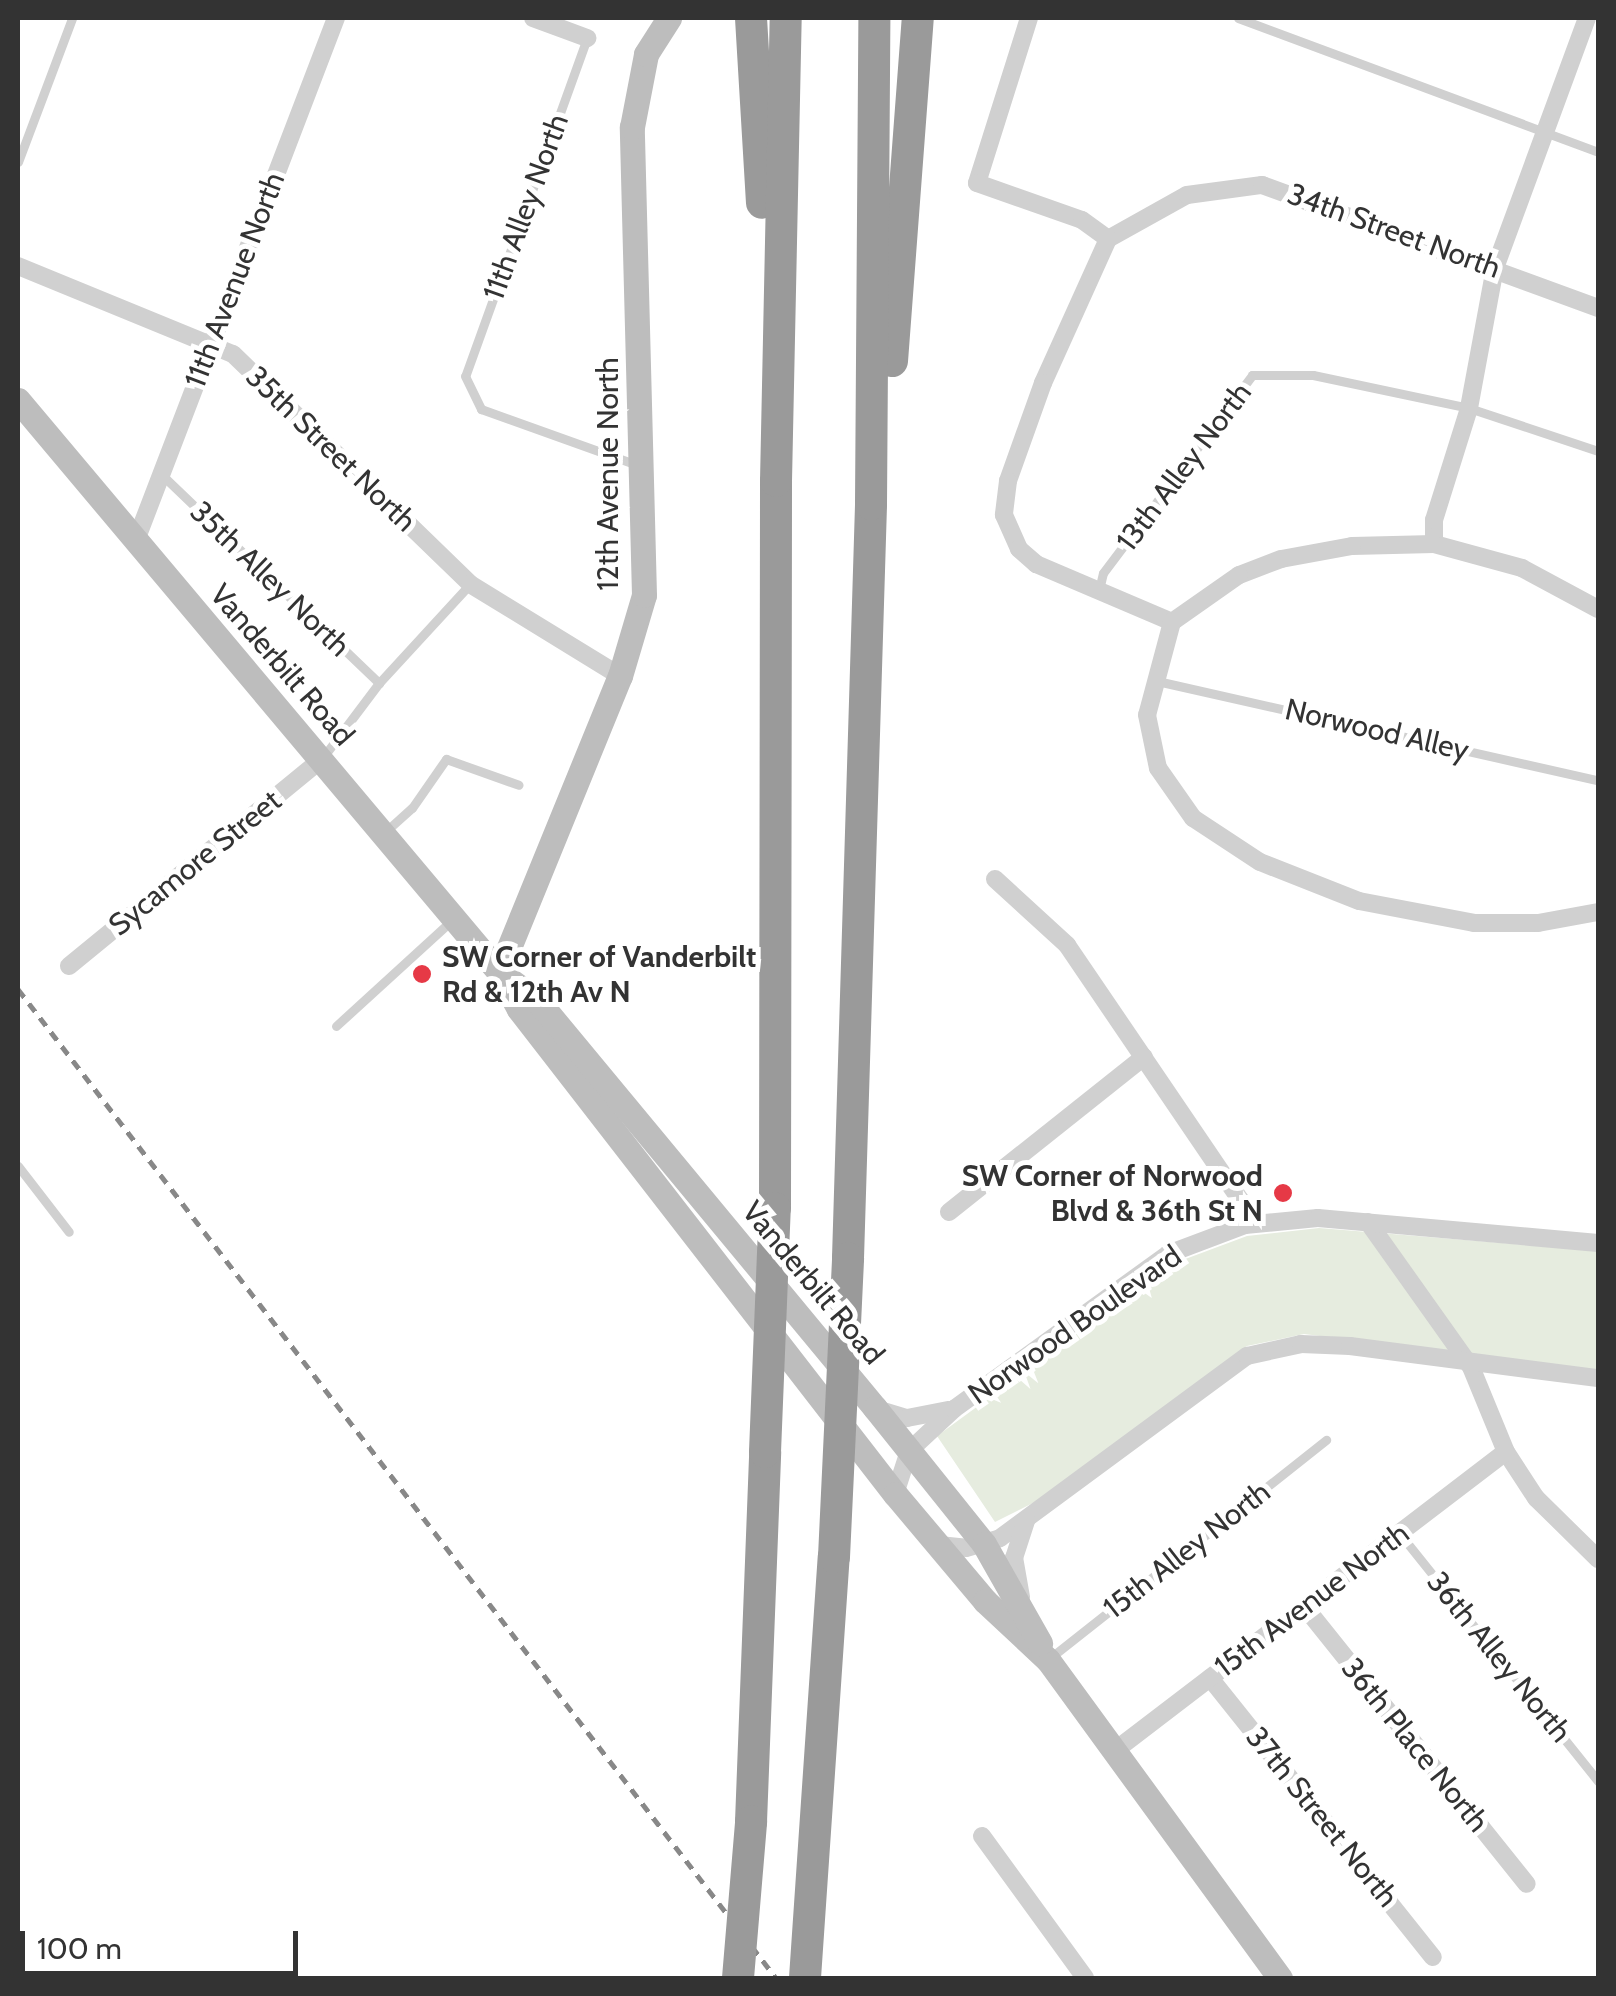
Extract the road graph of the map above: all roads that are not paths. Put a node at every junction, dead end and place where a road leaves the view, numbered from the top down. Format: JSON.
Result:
{"nodes":[{"id":1,"x":72,"y":18,"type":"edge"},
{"id":2,"x":336,"y":18,"type":"edge"},
{"id":3,"x":533,"y":18,"type":"edge"},
{"id":4,"x":669,"y":18,"type":"edge"},
{"id":5,"x":751,"y":18,"type":"edge"},
{"id":6,"x":786,"y":18,"type":"edge"},
{"id":7,"x":874,"y":18,"type":"edge"},
{"id":8,"x":918,"y":18,"type":"edge"},
{"id":9,"x":1029,"y":18,"type":"edge"},
{"id":10,"x":1238,"y":18,"type":"edge"},
{"id":11,"x":1587,"y":18,"type":"edge"},
{"id":12,"x":587,"y":38,"type":"joint"},
{"id":13,"x":1544,"y":132,"type":"junction"},
{"id":14,"x":1598,"y":152,"type":"edge"},
{"id":15,"x":18,"y":162,"type":"edge"},
{"id":16,"x":1108,"y":239,"type":"junction"},
{"id":17,"x":18,"y":266,"type":"edge"},
{"id":18,"x":1496,"y":268,"type":"junction"},
{"id":19,"x":1596,"y":306,"type":"edge"},
{"id":20,"x":211,"y":342,"type":"junction"},
{"id":21,"x":18,"y":400,"type":"edge"},
{"id":22,"x":1469,"y":408,"type":"junction"},
{"id":23,"x":1598,"y":451,"type":"edge"},
{"id":24,"x":644,"y":468,"type":"junction"},
{"id":25,"x":162,"y":474,"type":"junction"},
{"id":26,"x":776,"y":481,"type":"junction"},
{"id":27,"x":871,"y":504,"type":"junction"},
{"id":28,"x":135,"y":543,"type":"junction"},
{"id":29,"x":1434,"y":544,"type":"junction"},
{"id":30,"x":470,"y":584,"type":"junction"},
{"id":31,"x":1099,"y":592,"type":"junction"},
{"id":32,"x":1598,"y":609,"type":"edge"},
{"id":33,"x":1172,"y":622,"type":"junction"},
{"id":34,"x":620,"y":676,"type":"junction"},
{"id":35,"x":1154,"y":680,"type":"junction"},
{"id":36,"x":379,"y":684,"type":"junction"},
{"id":37,"x":320,"y":760,"type":"junction"},
{"id":38,"x":1598,"y":780,"type":"edge"},
{"id":39,"x":519,"y":786,"type":"dead end"},
{"id":40,"x":383,"y":834,"type":"junction"},
{"id":41,"x":995,"y":879,"type":"dead end"},
{"id":42,"x":1598,"y":912,"type":"edge"},
{"id":43,"x":454,"y":918,"type":"junction"},
{"id":44,"x":68,"y":966,"type":"dead end"},
{"id":45,"x":499,"y":972,"type":"junction"},
{"id":46,"x":336,"y":1026,"type":"dead end"},
{"id":47,"x":1144,"y":1057,"type":"junction"},
{"id":48,"x":18,"y":1166,"type":"edge"},
{"id":49,"x":950,"y":1212,"type":"dead end"},
{"id":50,"x":1368,"y":1222,"type":"junction"},
{"id":51,"x":1245,"y":1225,"type":"junction"},
{"id":52,"x":69,"y":1232,"type":"dead end"},
{"id":53,"x":1598,"y":1243,"type":"edge"},
{"id":54,"x":1471,"y":1366,"type":"junction"},
{"id":55,"x":1598,"y":1378,"type":"edge"},
{"id":56,"x":875,"y":1408,"type":"junction"},
{"id":57,"x":954,"y":1409,"type":"junction"},
{"id":58,"x":1326,"y":1440,"type":"dead end"},
{"id":59,"x":908,"y":1451,"type":"junction"},
{"id":60,"x":1506,"y":1452,"type":"junction"},
{"id":61,"x":895,"y":1494,"type":"junction"},
{"id":62,"x":1026,"y":1521,"type":"junction"},
{"id":63,"x":1400,"y":1534,"type":"junction"},
{"id":64,"x":984,"y":1544,"type":"junction"},
{"id":65,"x":940,"y":1546,"type":"junction"},
{"id":66,"x":1598,"y":1559,"type":"edge"},
{"id":67,"x":1304,"y":1606,"type":"junction"},
{"id":68,"x":1024,"y":1612,"type":"junction"},
{"id":69,"x":1048,"y":1660,"type":"junction"},
{"id":70,"x":1210,"y":1678,"type":"junction"},
{"id":71,"x":1117,"y":1749,"type":"junction"},
{"id":72,"x":1598,"y":1781,"type":"edge"},
{"id":73,"x":982,"y":1836,"type":"dead end"},
{"id":74,"x":1527,"y":1884,"type":"dead end"},
{"id":75,"x":1433,"y":1957,"type":"dead end"},
{"id":76,"x":738,"y":1978,"type":"edge"},
{"id":77,"x":805,"y":1978,"type":"edge"},
{"id":78,"x":1085,"y":1978,"type":"edge"},
{"id":79,"x":1280,"y":1978,"type":"edge"}],
"edges":[{"from":1,"to":15,"type":"lane"},
{"from":2,"to":20,"type":"street","name":"11th Avenue North"},
{"from":3,"to":12,"type":"street"},
{"from":4,"to":24,"type":"street","name":"12th Avenue North"},
{"from":5,"to":26,"type":"highway"},
{"from":6,"to":26,"type":"highway"},
{"from":7,"to":27,"type":"highway"},
{"from":8,"to":27,"type":"highway"},
{"from":9,"to":16,"type":"street"},
{"from":10,"to":13,"type":"lane"},
{"from":11,"to":13,"type":"street"},
{"from":12,"to":24,"type":"lane","name":"11th Alley North"},
{"from":13,"to":14,"type":"lane"},
{"from":13,"to":18,"type":"street"},
{"from":16,"to":18,"type":"street","name":"34th Street North"},
{"from":16,"to":31,"type":"street"},
{"from":17,"to":20,"type":"street","name":"35th Street North"},
{"from":18,"to":19,"type":"street","name":"34th Street North"},
{"from":18,"to":22,"type":"street"},
{"from":20,"to":25,"type":"street","name":"11th Avenue North"},
{"from":20,"to":30,"type":"street","name":"35th Street North"},
{"from":21,"to":28,"type":"street","name":"Vanderbilt Road"},
{"from":22,"to":23,"type":"lane"},
{"from":22,"to":29,"type":"street"},
{"from":22,"to":31,"type":"lane","name":"13th Alley North"},
{"from":24,"to":34,"type":"street","name":"12th Avenue North"},
{"from":25,"to":28,"type":"street","name":"11th Avenue North"},
{"from":25,"to":36,"type":"lane","name":"35th Alley North"},
{"from":26,"to":76,"type":"highway","bridge":true},
{"from":27,"to":77,"type":"highway","bridge":true},
{"from":28,"to":37,"type":"street","name":"Vanderbilt Road"},
{"from":29,"to":32,"type":"street"},
{"from":29,"to":33,"type":"street"},
{"from":30,"to":34,"type":"street","name":"35th Street North"},
{"from":30,"to":36,"type":"lane"},
{"from":31,"to":33,"type":"street"},
{"from":33,"to":35,"type":"street"},
{"from":34,"to":45,"type":"street","name":"12th Avenue North"},
{"from":35,"to":38,"type":"lane","name":"Norwood Alley"},
{"from":35,"to":42,"type":"street"},
{"from":36,"to":37,"type":"lane"},
{"from":37,"to":40,"type":"street","name":"Vanderbilt Road"},
{"from":37,"to":44,"type":"street","name":"Sycamore Street"},
{"from":39,"to":40,"type":"lane"},
{"from":40,"to":43,"type":"street","name":"Vanderbilt Road"},
{"from":41,"to":47,"type":"street"},
{"from":43,"to":45,"type":"street","name":"Vanderbilt Road"},
{"from":43,"to":46,"type":"lane"},
{"from":45,"to":56,"type":"street","name":"Vanderbilt Road"},
{"from":45,"to":61,"type":"street","name":"Vanderbilt Road"},
{"from":47,"to":49,"type":"street"},
{"from":47,"to":51,"type":"street"},
{"from":48,"to":52,"type":"lane"},
{"from":50,"to":51,"type":"street","name":"Norwood Boulevard"},
{"from":50,"to":53,"type":"street","name":"Norwood Boulevard"},
{"from":50,"to":54,"type":"street"},
{"from":51,"to":57,"type":"street","name":"Norwood Boulevard"},
{"from":54,"to":55,"type":"street"},
{"from":54,"to":60,"type":"street"},
{"from":54,"to":62,"type":"street"},
{"from":56,"to":57,"type":"street"},
{"from":56,"to":59,"type":"street","name":"Vanderbilt Road"},
{"from":57,"to":59,"type":"street","name":"Norwood Boulevard"},
{"from":58,"to":69,"type":"lane","name":"15th Alley North"},
{"from":59,"to":61,"type":"street"},
{"from":59,"to":64,"type":"street","name":"Vanderbilt Road"},
{"from":60,"to":63,"type":"street","name":"15th Avenue North"},
{"from":60,"to":66,"type":"street"},
{"from":61,"to":65,"type":"street","name":"Vanderbilt Road"},
{"from":62,"to":64,"type":"street"},
{"from":62,"to":68,"type":"street"},
{"from":63,"to":67,"type":"street","name":"15th Avenue North"},
{"from":63,"to":72,"type":"lane","name":"36th Alley North"},
{"from":64,"to":65,"type":"street"},
{"from":64,"to":68,"type":"street","name":"Vanderbilt Road"},
{"from":65,"to":69,"type":"street","name":"Vanderbilt Road"},
{"from":67,"to":70,"type":"street","name":"15th Avenue North"},
{"from":67,"to":74,"type":"street","name":"36th Place North"},
{"from":68,"to":69,"type":"street","name":"Vanderbilt Road"},
{"from":69,"to":71,"type":"street","name":"Vanderbilt Road"},
{"from":70,"to":71,"type":"street","name":"15th Avenue North"},
{"from":70,"to":75,"type":"street","name":"37th Street North"},
{"from":71,"to":79,"type":"street","name":"Vanderbilt Road"},
{"from":73,"to":78,"type":"street"}]}
